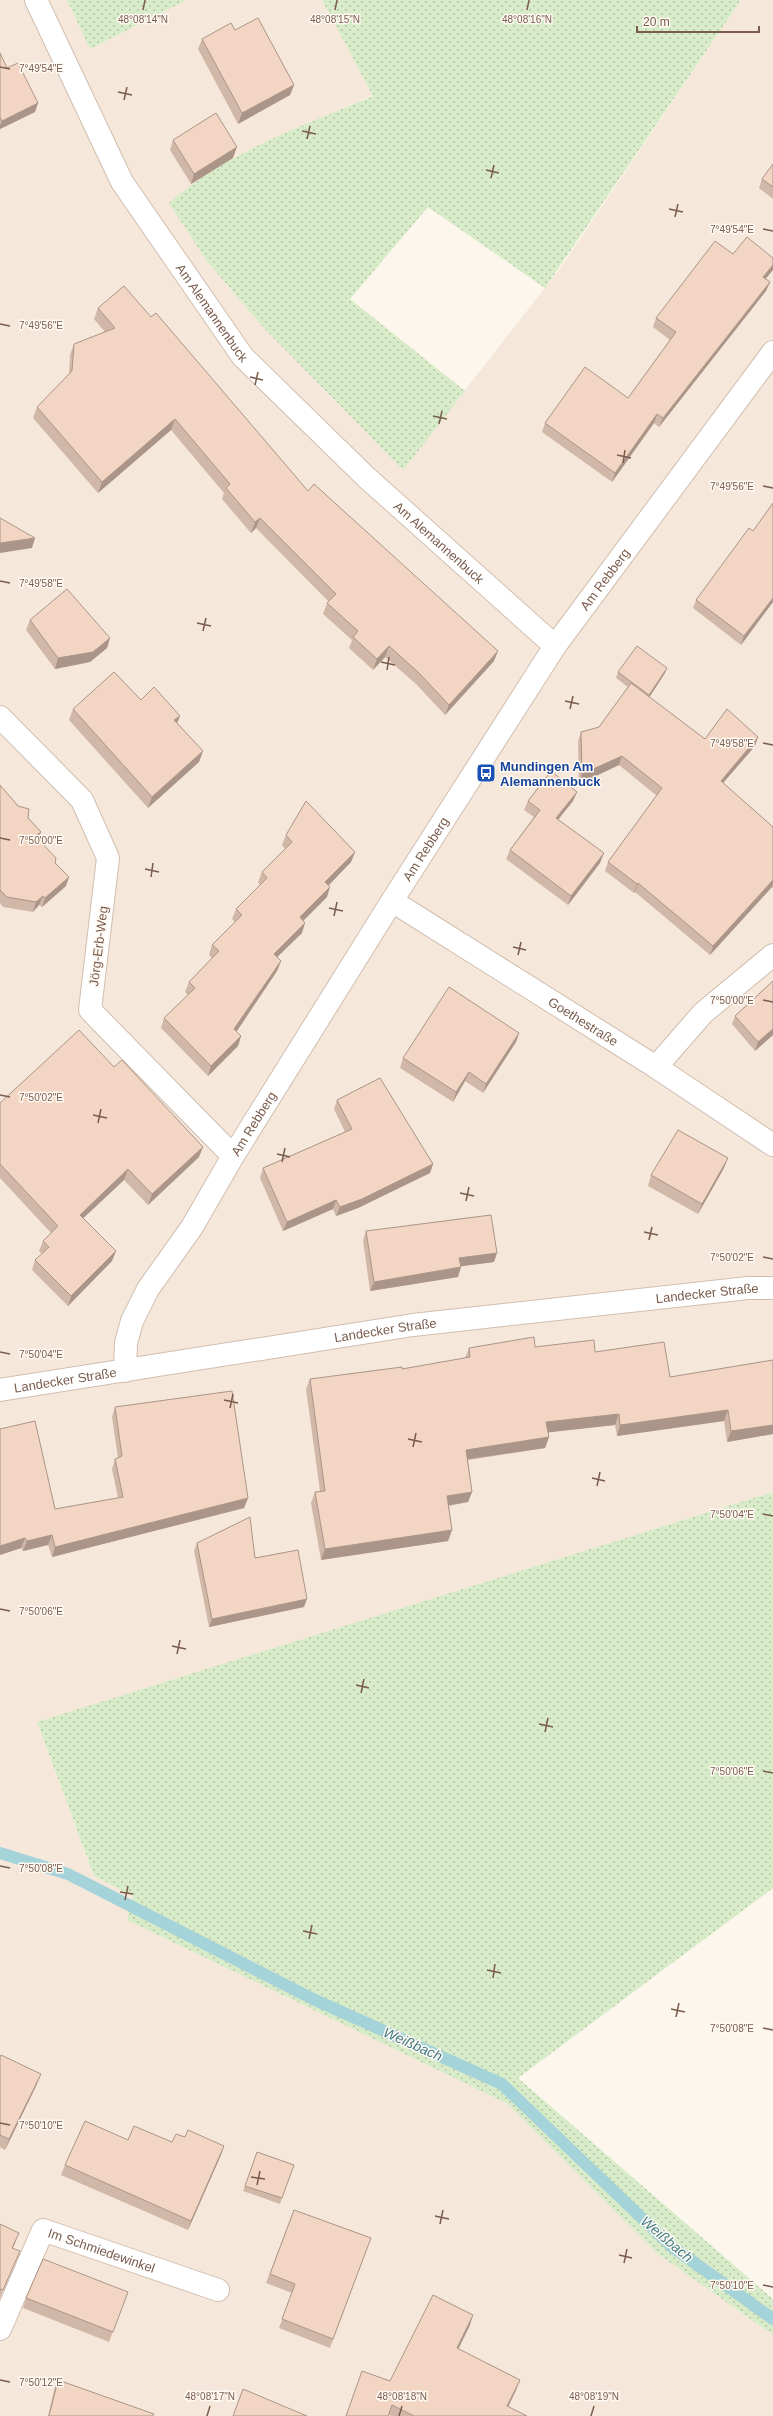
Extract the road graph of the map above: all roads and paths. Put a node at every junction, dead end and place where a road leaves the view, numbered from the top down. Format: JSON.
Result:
{"nodes":[{"id":1,"x":36,"y":0,"type":"edge"},
{"id":2,"x":773,"y":352,"type":"edge"},
{"id":3,"x":555,"y":646,"type":"junction"},
{"id":4,"x":0,"y":717,"type":"edge"},
{"id":5,"x":392,"y":901,"type":"junction"},
{"id":6,"x":773,"y":955,"type":"edge"},
{"id":7,"x":656,"y":1067,"type":"junction"},
{"id":8,"x":773,"y":1145,"type":"edge"},
{"id":9,"x":233,"y":1156,"type":"junction"},
{"id":10,"x":773,"y":1288,"type":"edge"},
{"id":11,"x":125,"y":1372,"type":"junction"},
{"id":12,"x":0,"y":1390,"type":"edge"},
{"id":13,"x":218,"y":2290,"type":"dead end"},
{"id":14,"x":0,"y":2330,"type":"edge"}],
"edges":[{"from":1,"to":3,"type":"street","name":"Am Alemannenbuck"},
{"from":2,"to":3,"type":"street","name":"Am Rebberg"},
{"from":3,"to":5,"type":"street","name":"Am Rebberg"},
{"from":4,"to":9,"type":"street","name":"Jörg-Erb-Weg"},
{"from":5,"to":7,"type":"street","name":"Goethestraße"},
{"from":5,"to":9,"type":"street","name":"Am Rebberg"},
{"from":6,"to":7,"type":"street"},
{"from":7,"to":8,"type":"street","name":"Goethestraße"},
{"from":9,"to":11,"type":"street","name":"Am Rebberg"},
{"from":10,"to":11,"type":"street","name":"Landecker Straße"},
{"from":11,"to":12,"type":"street","name":"Landecker Straße"},
{"from":13,"to":14,"type":"street","name":"Im Schmiedewinkel"}]}
